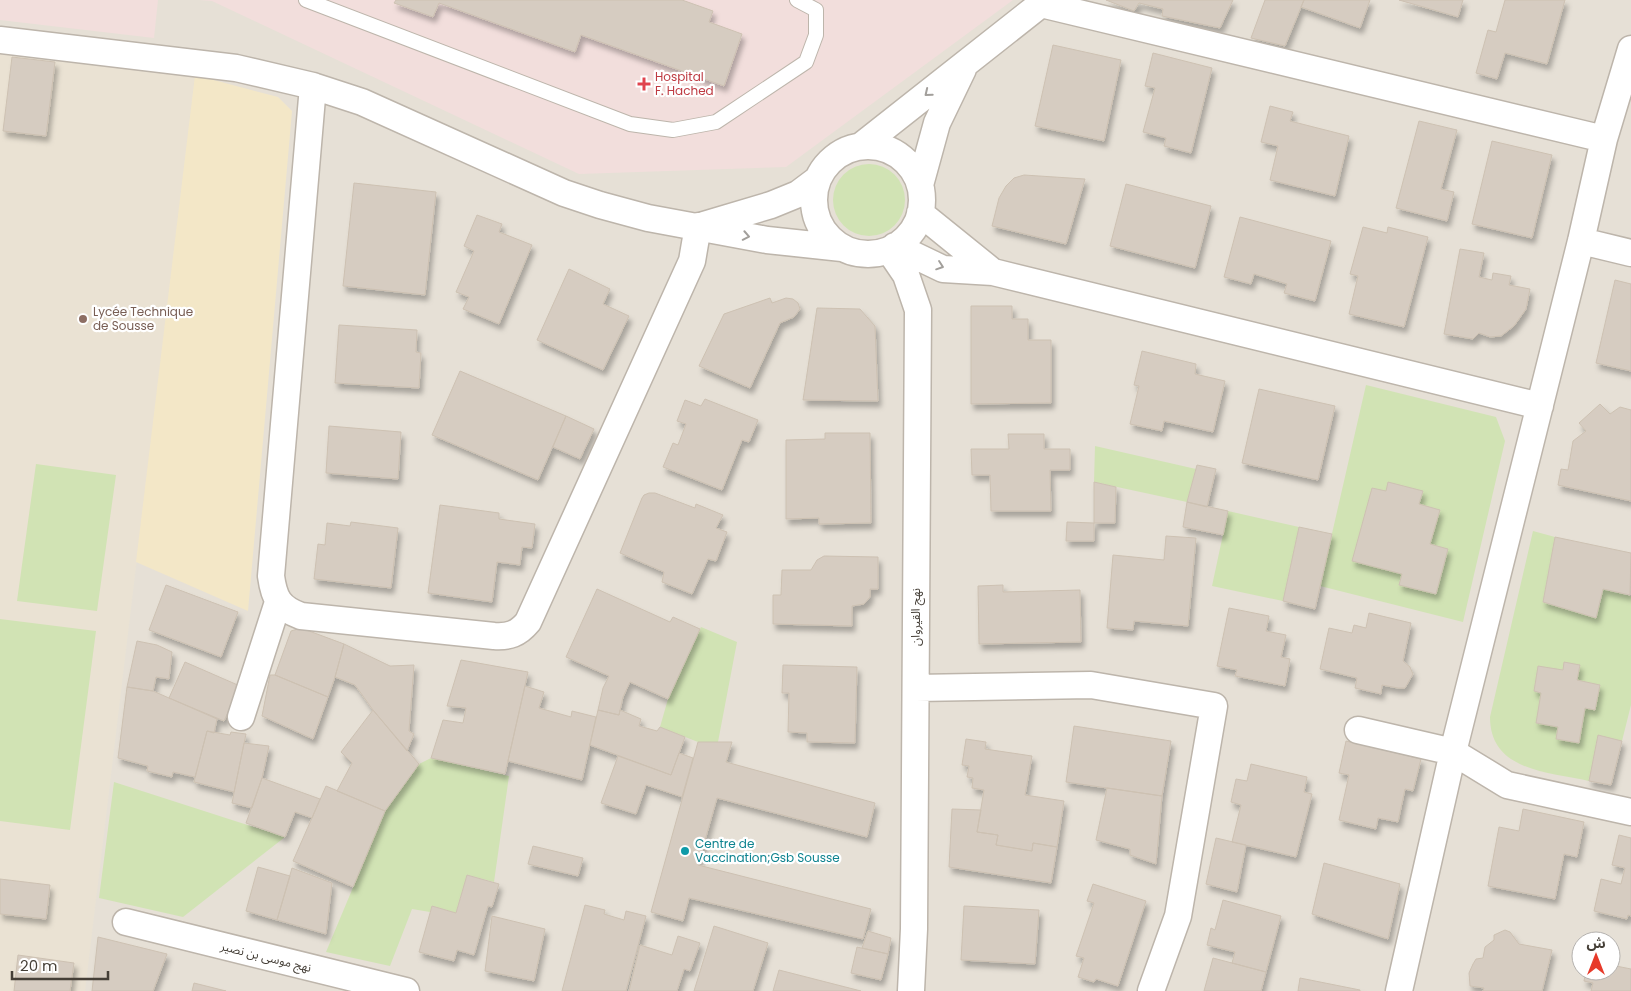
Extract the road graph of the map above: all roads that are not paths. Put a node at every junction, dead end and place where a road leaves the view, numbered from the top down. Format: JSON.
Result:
{"nodes":[{"id":1,"x":306,"y":0,"type":"edge"},
{"id":2,"x":797,"y":0,"type":"edge"},
{"id":3,"x":1044,"y":2,"type":"edge"},
{"id":4,"x":0,"y":40,"type":"edge"},
{"id":5,"x":1631,"y":49,"type":"edge"},
{"id":6,"x":966,"y":62,"type":"junction"},
{"id":7,"x":313,"y":86,"type":"junction"},
{"id":8,"x":1604,"y":140,"type":"junction"},
{"id":9,"x":861,"y":146,"type":"junction"},
{"id":10,"x":818,"y":179,"type":"junction"},
{"id":11,"x":920,"y":185,"type":"junction"},
{"id":12,"x":920,"y":213,"type":"junction"},
{"id":13,"x":698,"y":226,"type":"junction"},
{"id":14,"x":1581,"y":241,"type":"junction"},
{"id":15,"x":842,"y":248,"type":"junction"},
{"id":16,"x":892,"y":248,"type":"junction"},
{"id":17,"x":1631,"y":253,"type":"edge"},
{"id":18,"x":993,"y":272,"type":"junction"},
{"id":19,"x":1540,"y":406,"type":"junction"},
{"id":20,"x":278,"y":602,"type":"junction"},
{"id":21,"x":916,"y":688,"type":"junction"},
{"id":22,"x":240,"y":717,"type":"dead end"},
{"id":23,"x":1358,"y":730,"type":"dead end"},
{"id":24,"x":1453,"y":752,"type":"junction"},
{"id":25,"x":1631,"y":812,"type":"edge"},
{"id":26,"x":126,"y":922,"type":"dead end"},
{"id":27,"x":406,"y":991,"type":"edge"},
{"id":28,"x":911,"y":991,"type":"edge"},
{"id":29,"x":1151,"y":991,"type":"edge"},
{"id":30,"x":1399,"y":991,"type":"edge"}],
"edges":[{"from":1,"to":2,"type":"lane"},
{"from":3,"to":6,"type":"street"},
{"from":3,"to":8,"type":"street"},
{"from":4,"to":7,"type":"street"},
{"from":5,"to":8,"type":"street"},
{"from":6,"to":9,"type":"street","one_way":true},
{"from":6,"to":11,"type":"street"},
{"from":7,"to":13,"type":"street"},
{"from":7,"to":20,"type":"street"},
{"from":8,"to":14,"type":"street"},
{"from":9,"to":10,"type":"street"},
{"from":9,"to":11,"type":"street"},
{"from":10,"to":13,"type":"street"},
{"from":10,"to":15,"type":"street"},
{"from":11,"to":12,"type":"street"},
{"from":12,"to":16,"type":"street"},
{"from":12,"to":18,"type":"street"},
{"from":13,"to":15,"type":"street","one_way":true},
{"from":13,"to":20,"type":"street"},
{"from":14,"to":17,"type":"street"},
{"from":14,"to":19,"type":"street"},
{"from":15,"to":16,"type":"street"},
{"from":16,"to":18,"type":"street","one_way":true},
{"from":16,"to":21,"type":"street","name":"نهج القيروان"},
{"from":18,"to":19,"type":"street"},
{"from":19,"to":24,"type":"street"},
{"from":20,"to":22,"type":"street"},
{"from":21,"to":28,"type":"street","name":"نهج القيروان"},
{"from":21,"to":29,"type":"street"},
{"from":23,"to":24,"type":"street"},
{"from":24,"to":25,"type":"street"},
{"from":24,"to":30,"type":"street"},
{"from":26,"to":27,"type":"street","name":"نهج موسى بن نصير"}]}
